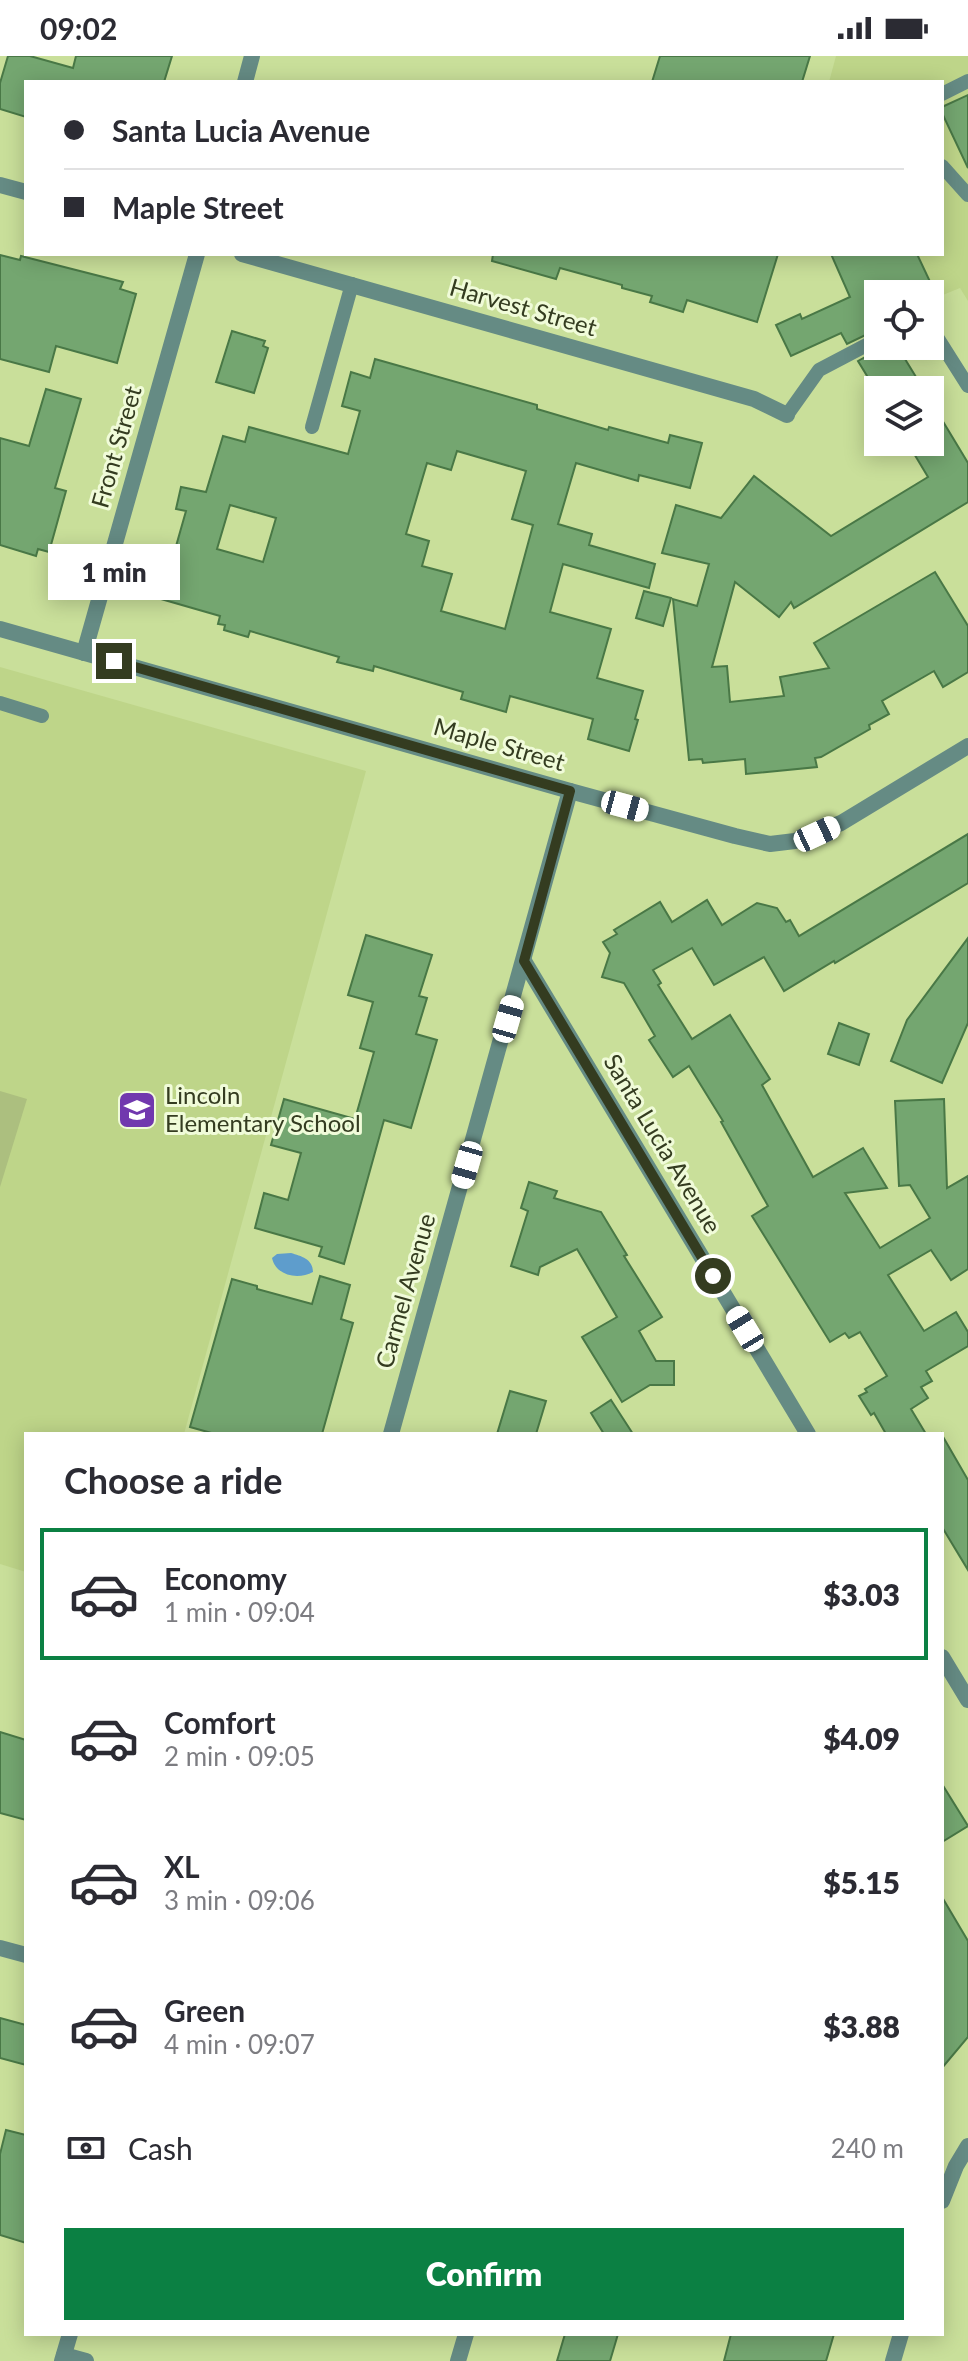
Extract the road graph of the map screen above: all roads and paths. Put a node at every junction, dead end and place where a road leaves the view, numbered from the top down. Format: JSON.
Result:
{"nodes":[{"id":1,"x":252,"y":56,"type":"edge"},
{"id":2,"x":246,"y":80,"type":"edge"},
{"id":3,"x":968,"y":81,"type":"edge"},
{"id":4,"x":944,"y":93,"type":"edge"},
{"id":5,"x":944,"y":168,"type":"edge"},
{"id":6,"x":0,"y":185,"type":"edge"},
{"id":7,"x":24,"y":191,"type":"edge"},
{"id":8,"x":968,"y":195,"type":"edge"},
{"id":9,"x":196,"y":256,"type":"edge"},
{"id":10,"x":249,"y":256,"type":"edge"},
{"id":11,"x":352,"y":284,"type":"junction"},
{"id":12,"x":864,"y":346,"type":"edge"},
{"id":13,"x":944,"y":348,"type":"edge"},
{"id":14,"x":968,"y":386,"type":"edge"},
{"id":15,"x":787,"y":415,"type":"joint"},
{"id":16,"x":312,"y":427,"type":"dead end"},
{"id":17,"x":0,"y":629,"type":"edge"},
{"id":18,"x":84,"y":653,"type":"junction"},
{"id":19,"x":0,"y":703,"type":"edge"},
{"id":20,"x":42,"y":716,"type":"dead end"},
{"id":21,"x":968,"y":746,"type":"edge"},
{"id":22,"x":570,"y":791,"type":"junction"},
{"id":23,"x":524,"y":961,"type":"junction"},
{"id":24,"x":392,"y":1432,"type":"edge"},
{"id":25,"x":807,"y":1432,"type":"edge"},
{"id":26,"x":944,"y":1660,"type":"edge"},
{"id":27,"x":968,"y":1700,"type":"edge"},
{"id":28,"x":0,"y":1948,"type":"edge"},
{"id":29,"x":24,"y":1954,"type":"edge"},
{"id":30,"x":968,"y":2146,"type":"edge"},
{"id":31,"x":944,"y":2196,"type":"edge"},
{"id":32,"x":69,"y":2336,"type":"edge"},
{"id":33,"x":465,"y":2336,"type":"edge"},
{"id":34,"x":900,"y":2336,"type":"edge"},
{"id":35,"x":63,"y":2358,"type":"edge"},
{"id":36,"x":86,"y":2361,"type":"edge"},
{"id":37,"x":458,"y":2361,"type":"edge"},
{"id":38,"x":893,"y":2361,"type":"edge"}],
"edges":[{"from":1,"to":2,"type":"street"},
{"from":3,"to":4,"type":"lane"},
{"from":5,"to":8,"type":"lane"},
{"from":6,"to":7,"type":"street"},
{"from":9,"to":18,"type":"street","name":"Front Street"},
{"from":10,"to":11,"type":"street","name":"Harvest Street"},
{"from":11,"to":15,"type":"street","name":"Harvest Street"},
{"from":11,"to":16,"type":"lane"},
{"from":12,"to":15,"type":"lane"},
{"from":13,"to":14,"type":"lane"},
{"from":17,"to":18,"type":"street","name":"Maple Street"},
{"from":18,"to":22,"type":"street","name":"Maple Street"},
{"from":19,"to":20,"type":"lane"},
{"from":21,"to":22,"type":"street","name":"Maple Street"},
{"from":22,"to":23,"type":"street","name":"Carmel Avenue"},
{"from":23,"to":24,"type":"street","name":"Carmel Avenue"},
{"from":23,"to":25,"type":"street","name":"Santa Lucia Avenue"},
{"from":26,"to":27,"type":"street"},
{"from":28,"to":29,"type":"street"},
{"from":30,"to":31,"type":"street"},
{"from":32,"to":35,"type":"street"},
{"from":33,"to":37,"type":"street"},
{"from":34,"to":38,"type":"street"},
{"from":35,"to":36,"type":"street"}]}
